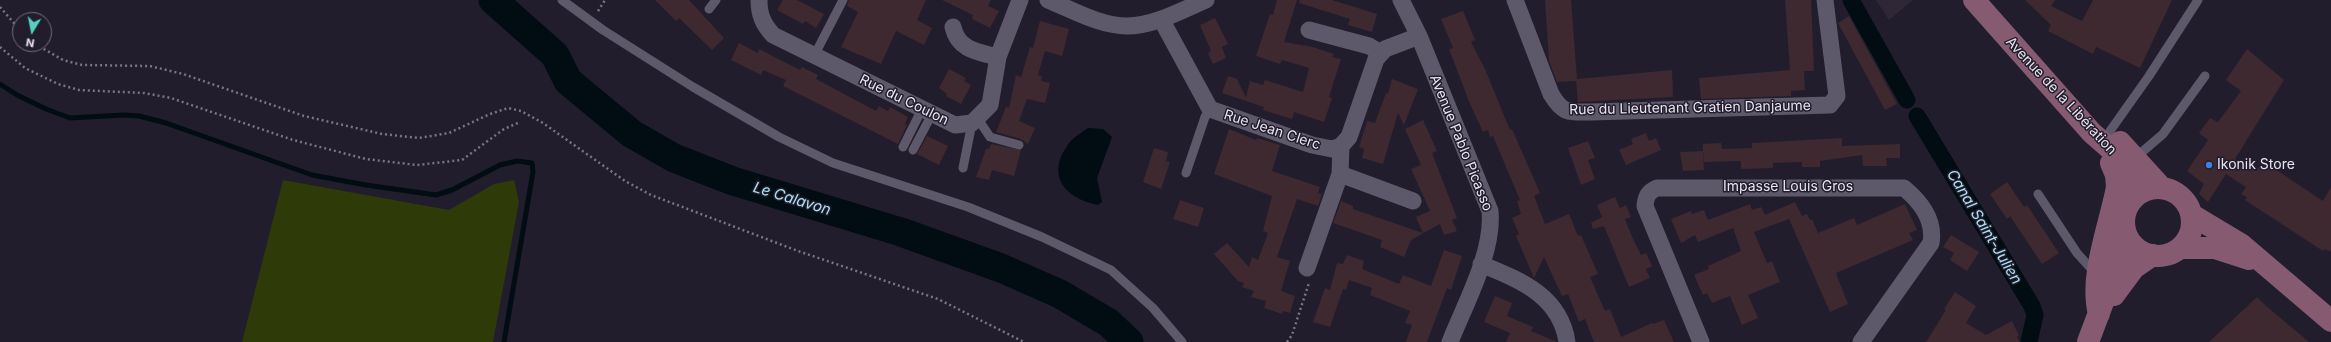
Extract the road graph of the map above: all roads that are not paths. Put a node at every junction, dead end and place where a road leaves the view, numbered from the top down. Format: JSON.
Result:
{"nodes":[{"id":1,"x":562,"y":0,"type":"edge"},
{"id":2,"x":716,"y":0,"type":"edge"},
{"id":3,"x":759,"y":0,"type":"edge"},
{"id":4,"x":843,"y":0,"type":"edge"},
{"id":5,"x":1020,"y":0,"type":"edge"},
{"id":6,"x":1048,"y":0,"type":"edge"},
{"id":7,"x":1206,"y":0,"type":"edge"},
{"id":8,"x":1514,"y":0,"type":"edge"},
{"id":9,"x":1825,"y":0,"type":"edge"},
{"id":10,"x":1974,"y":0,"type":"edge"},
{"id":11,"x":1991,"y":0,"type":"edge"},
{"id":12,"x":2198,"y":0,"type":"edge"},
{"id":13,"x":1406,"y":5,"type":"edge"},
{"id":14,"x":709,"y":9,"type":"dead end"},
{"id":15,"x":1160,"y":18,"type":"junction"},
{"id":16,"x":954,"y":27,"type":"dead end"},
{"id":17,"x":1309,"y":30,"type":"dead end"},
{"id":18,"x":1419,"y":36,"type":"junction"},
{"id":19,"x":1381,"y":53,"type":"junction"},
{"id":20,"x":814,"y":56,"type":"junction"},
{"id":21,"x":998,"y":57,"type":"junction"},
{"id":22,"x":2205,"y":76,"type":"dead end"},
{"id":23,"x":1210,"y":110,"type":"junction"},
{"id":24,"x":927,"y":111,"type":"junction"},
{"id":25,"x":975,"y":121,"type":"junction"},
{"id":26,"x":2101,"y":132,"type":"junction"},
{"id":27,"x":1019,"y":145,"type":"dead end"},
{"id":28,"x":1341,"y":146,"type":"junction"},
{"id":29,"x":903,"y":147,"type":"dead end"},
{"id":30,"x":913,"y":150,"type":"dead end"},
{"id":31,"x":2135,"y":158,"type":"junction"},
{"id":32,"x":963,"y":168,"type":"dead end"},
{"id":33,"x":1186,"y":173,"type":"dead end"},
{"id":34,"x":1340,"y":174,"type":"junction"},
{"id":35,"x":2161,"y":187,"type":"junction"},
{"id":36,"x":2038,"y":194,"type":"dead end"},
{"id":37,"x":1413,"y":201,"type":"dead end"},
{"id":38,"x":2131,"y":201,"type":"junction"},
{"id":39,"x":2192,"y":214,"type":"junction"},
{"id":40,"x":2125,"y":230,"type":"junction"},
{"id":41,"x":2180,"y":248,"type":"junction"},
{"id":42,"x":2153,"y":255,"type":"junction"},
{"id":43,"x":1481,"y":264,"type":"junction"},
{"id":44,"x":2266,"y":266,"type":"junction"},
{"id":45,"x":1307,"y":268,"type":"road end"},
{"id":46,"x":2098,"y":277,"type":"junction"},
{"id":47,"x":2331,"y":319,"type":"edge"},
{"id":48,"x":2094,"y":326,"type":"edge"},
{"id":49,"x":1182,"y":342,"type":"edge"},
{"id":50,"x":1450,"y":342,"type":"edge"},
{"id":51,"x":1567,"y":342,"type":"edge"},
{"id":52,"x":1701,"y":342,"type":"edge"},
{"id":53,"x":1861,"y":342,"type":"edge"}],
"edges":[{"from":1,"to":49,"type":"lane"},
{"from":2,"to":14,"type":"lane"},
{"from":3,"to":20,"type":"street","name":"Rue du Coulon"},
{"from":4,"to":20,"type":"lane"},
{"from":5,"to":21,"type":"street"},
{"from":6,"to":15,"type":"street"},
{"from":7,"to":15,"type":"street"},
{"from":8,"to":9,"type":"street","name":"Rue du Lieutenant Gratien Danjaume"},
{"from":10,"to":26,"type":"main road","name":"Avenue de la Libération"},
{"from":11,"to":26,"type":"main road","name":"Avenue de la Libération"},
{"from":12,"to":26,"type":"lane"},
{"from":13,"to":18,"type":"street","name":"Avenue Pablo Picasso"},
{"from":15,"to":23,"type":"street","name":"Rue Jean Clerc"},
{"from":16,"to":21,"type":"street"},
{"from":17,"to":19,"type":"street"},
{"from":18,"to":19,"type":"street"},
{"from":18,"to":43,"type":"street","name":"Avenue Pablo Picasso"},
{"from":19,"to":28,"type":"street","name":"Rue Jean Clerc"},
{"from":20,"to":24,"type":"street","name":"Rue du Coulon"},
{"from":21,"to":25,"type":"street"},
{"from":22,"to":31,"type":"lane"},
{"from":23,"to":28,"type":"street","name":"Rue Jean Clerc"},
{"from":23,"to":33,"type":"lane"},
{"from":24,"to":25,"type":"street","name":"Rue du Coulon"},
{"from":24,"to":29,"type":"lane"},
{"from":24,"to":30,"type":"lane"},
{"from":25,"to":27,"type":"lane"},
{"from":25,"to":32,"type":"lane"},
{"from":26,"to":31,"type":"main road","name":"Avenue de la Libération"},
{"from":26,"to":38,"type":"main road","name":"Avenue de la Libération"},
{"from":26,"to":46,"type":"main road"},
{"from":28,"to":34,"type":"street"},
{"from":31,"to":35,"type":"main road","name":"Avenue de la Libération"},
{"from":34,"to":37,"type":"street"},
{"from":34,"to":45,"type":"street"},
{"from":35,"to":38,"type":"main road"},
{"from":35,"to":39,"type":"main road"},
{"from":36,"to":46,"type":"lane"},
{"from":38,"to":40,"type":"main road"},
{"from":39,"to":41,"type":"main road"},
{"from":39,"to":44,"type":"main road"},
{"from":40,"to":42,"type":"main road"},
{"from":40,"to":48,"type":"main road"},
{"from":41,"to":42,"type":"main road"},
{"from":41,"to":44,"type":"main road"},
{"from":42,"to":48,"type":"main road"},
{"from":43,"to":50,"type":"street","name":"Avenue Pablo Picasso"},
{"from":43,"to":51,"type":"street"},
{"from":44,"to":47,"type":"main road"},
{"from":46,"to":48,"type":"main road"},
{"from":52,"to":53,"type":"street","name":"Impasse Louis Gros"}]}
